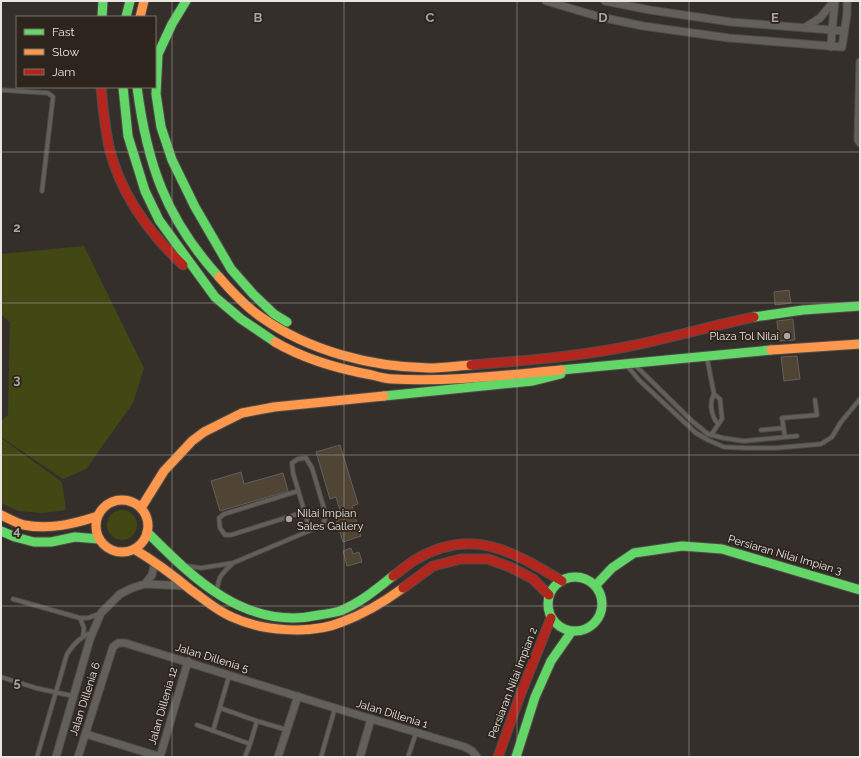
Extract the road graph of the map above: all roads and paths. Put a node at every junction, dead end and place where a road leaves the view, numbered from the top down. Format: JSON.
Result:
{"nodes":[{"id":1,"x":103,"y":1,"type":"edge"},
{"id":2,"x":130,"y":1,"type":"edge"},
{"id":3,"x":144,"y":1,"type":"edge"},
{"id":4,"x":186,"y":1,"type":"edge"},
{"id":5,"x":546,"y":1,"type":"edge"},
{"id":6,"x":605,"y":1,"type":"edge"},
{"id":7,"x":835,"y":1,"type":"edge"},
{"id":8,"x":847,"y":1,"type":"edge"},
{"id":9,"x":102,"y":16,"type":"edge"},
{"id":10,"x":126,"y":16,"type":"edge"},
{"id":11,"x":140,"y":16,"type":"edge"},
{"id":12,"x":804,"y":28,"type":"junction"},
{"id":13,"x":832,"y":30,"type":"junction"},
{"id":14,"x":844,"y":31,"type":"junction"},
{"id":15,"x":831,"y":47,"type":"junction"},
{"id":16,"x":860,"y":62,"type":"edge"},
{"id":17,"x":101,"y":88,"type":"edge"},
{"id":18,"x":123,"y":88,"type":"edge"},
{"id":19,"x":137,"y":88,"type":"edge"},
{"id":20,"x":1,"y":90,"type":"edge"},
{"id":21,"x":860,"y":143,"type":"edge"},
{"id":22,"x":42,"y":191,"type":"dead end"},
{"id":23,"x":203,"y":282,"type":"junction"},
{"id":24,"x":860,"y":306,"type":"edge"},
{"id":25,"x":309,"y":343,"type":"junction"},
{"id":26,"x":860,"y":344,"type":"edge"},
{"id":27,"x":706,"y":356,"type":"junction"},
{"id":28,"x":629,"y":363,"type":"junction"},
{"id":29,"x":588,"y":368,"type":"junction"},
{"id":30,"x":714,"y":394,"type":"junction"},
{"id":31,"x":860,"y":399,"type":"edge"},
{"id":32,"x":815,"y":400,"type":"dead end"},
{"id":33,"x":718,"y":424,"type":"junction"},
{"id":34,"x":783,"y":428,"type":"junction"},
{"id":35,"x":762,"y":430,"type":"dead end"},
{"id":36,"x":711,"y":434,"type":"junction"},
{"id":37,"x":798,"y":436,"type":"dead end"},
{"id":38,"x":784,"y":437,"type":"junction"},
{"id":39,"x":298,"y":491,"type":"junction"},
{"id":40,"x":141,"y":508,"type":"junction"},
{"id":41,"x":304,"y":512,"type":"junction"},
{"id":42,"x":1,"y":515,"type":"edge"},
{"id":43,"x":98,"y":516,"type":"junction"},
{"id":44,"x":310,"y":530,"type":"junction"},
{"id":45,"x":1,"y":531,"type":"edge"},
{"id":46,"x":147,"y":532,"type":"junction"},
{"id":47,"x":99,"y":539,"type":"junction"},
{"id":48,"x":134,"y":549,"type":"junction"},
{"id":49,"x":156,"y":562,"type":"junction"},
{"id":50,"x":233,"y":563,"type":"junction"},
{"id":51,"x":180,"y":565,"type":"junction"},
{"id":52,"x":562,"y":580,"type":"junction"},
{"id":53,"x":145,"y":584,"type":"junction"},
{"id":54,"x":186,"y":586,"type":"junction"},
{"id":55,"x":595,"y":586,"type":"junction"},
{"id":56,"x":860,"y":590,"type":"edge"},
{"id":57,"x":217,"y":593,"type":"junction"},
{"id":58,"x":549,"y":595,"type":"junction"},
{"id":59,"x":13,"y":599,"type":"dead end"},
{"id":60,"x":101,"y":613,"type":"junction"},
{"id":61,"x":80,"y":618,"type":"junction"},
{"id":62,"x":552,"y":618,"type":"junction"},
{"id":63,"x":93,"y":631,"type":"junction"},
{"id":64,"x":572,"y":631,"type":"junction"},
{"id":65,"x":83,"y":636,"type":"junction"},
{"id":66,"x":116,"y":645,"type":"joint"},
{"id":67,"x":188,"y":662,"type":"junction"},
{"id":68,"x":230,"y":675,"type":"junction"},
{"id":69,"x":1,"y":677,"type":"edge"},
{"id":70,"x":56,"y":692,"type":"junction"},
{"id":71,"x":521,"y":693,"type":"junction"},
{"id":72,"x":73,"y":696,"type":"junction"},
{"id":73,"x":298,"y":696,"type":"junction"},
{"id":74,"x":535,"y":697,"type":"junction"},
{"id":75,"x":220,"y":708,"type":"junction"},
{"id":76,"x":335,"y":708,"type":"junction"},
{"id":77,"x":371,"y":719,"type":"junction"},
{"id":78,"x":257,"y":721,"type":"junction"},
{"id":79,"x":197,"y":725,"type":"dead end"},
{"id":80,"x":287,"y":730,"type":"junction"},
{"id":81,"x":213,"y":731,"type":"junction"},
{"id":82,"x":416,"y":733,"type":"junction"},
{"id":83,"x":86,"y":734,"type":"junction"},
{"id":84,"x":250,"y":744,"type":"junction"},
{"id":85,"x":37,"y":757,"type":"edge"},
{"id":86,"x":56,"y":757,"type":"edge"},
{"id":87,"x":78,"y":757,"type":"edge"},
{"id":88,"x":160,"y":757,"type":"edge"},
{"id":89,"x":246,"y":757,"type":"edge"},
{"id":90,"x":278,"y":757,"type":"edge"},
{"id":91,"x":321,"y":757,"type":"edge"},
{"id":92,"x":360,"y":757,"type":"edge"},
{"id":93,"x":408,"y":757,"type":"edge"},
{"id":94,"x":477,"y":757,"type":"edge"},
{"id":95,"x":498,"y":757,"type":"edge"},
{"id":96,"x":516,"y":757,"type":"edge"}],
"edges":[{"from":1,"to":9,"type":"main road"},
{"from":2,"to":10,"type":"main road"},
{"from":3,"to":11,"type":"main road"},
{"from":4,"to":25,"type":"main road"},
{"from":5,"to":15,"type":"street"},
{"from":6,"to":12,"type":"street"},
{"from":7,"to":12,"type":"street"},
{"from":7,"to":13,"type":"street"},
{"from":8,"to":14,"type":"street"},
{"from":12,"to":13,"type":"street"},
{"from":13,"to":14,"type":"street"},
{"from":13,"to":15,"type":"street"},
{"from":14,"to":15,"type":"street"},
{"from":16,"to":21,"type":"street"},
{"from":17,"to":23,"type":"main road"},
{"from":18,"to":23,"type":"main road"},
{"from":19,"to":25,"type":"main road"},
{"from":20,"to":22,"type":"lane"},
{"from":23,"to":29,"type":"main road"},
{"from":24,"to":25,"type":"main road"},
{"from":26,"to":27,"type":"main road"},
{"from":27,"to":28,"type":"main road"},
{"from":27,"to":30,"type":"lane"},
{"from":28,"to":29,"type":"main road"},
{"from":28,"to":31,"type":"lane"},
{"from":28,"to":36,"type":"lane"},
{"from":29,"to":40,"type":"main road"},
{"from":30,"to":33,"type":"lane"},
{"from":30,"to":33,"type":"lane"},
{"from":32,"to":34,"type":"lane"},
{"from":33,"to":36,"type":"lane"},
{"from":34,"to":35,"type":"lane"},
{"from":34,"to":38,"type":"lane"},
{"from":36,"to":38,"type":"lane"},
{"from":37,"to":38,"type":"lane"},
{"from":39,"to":41,"type":"lane"},
{"from":39,"to":41,"type":"lane"},
{"from":39,"to":44,"type":"lane"},
{"from":40,"to":43,"type":"main road"},
{"from":40,"to":46,"type":"main road"},
{"from":41,"to":44,"type":"lane"},
{"from":42,"to":43,"type":"main road"},
{"from":43,"to":47,"type":"main road"},
{"from":44,"to":50,"type":"lane"},
{"from":45,"to":47,"type":"main road"},
{"from":46,"to":48,"type":"main road"},
{"from":46,"to":51,"type":"main road"},
{"from":47,"to":48,"type":"main road"},
{"from":48,"to":49,"type":"main road"},
{"from":49,"to":53,"type":"street"},
{"from":49,"to":54,"type":"main road"},
{"from":50,"to":51,"type":"lane"},
{"from":50,"to":57,"type":"lane"},
{"from":51,"to":57,"type":"main road"},
{"from":52,"to":55,"type":"main road"},
{"from":52,"to":57,"type":"main road"},
{"from":52,"to":58,"type":"main road"},
{"from":53,"to":54,"type":"street"},
{"from":53,"to":60,"type":"street"},
{"from":54,"to":58,"type":"main road"},
{"from":55,"to":56,"type":"main road","name":"Persiaran Nilai Impian 3"},
{"from":55,"to":64,"type":"main road"},
{"from":58,"to":62,"type":"main road"},
{"from":59,"to":61,"type":"lane"},
{"from":60,"to":61,"type":"lane"},
{"from":60,"to":63,"type":"street"},
{"from":61,"to":65,"type":"lane"},
{"from":62,"to":64,"type":"main road"},
{"from":62,"to":71,"type":"main road","name":"Persiaran Nilai Impian 2"},
{"from":63,"to":65,"type":"lane"},
{"from":63,"to":72,"type":"street"},
{"from":64,"to":74,"type":"main road"},
{"from":65,"to":70,"type":"lane"},
{"from":66,"to":67,"type":"street","name":"Jalan Dillenia 5"},
{"from":66,"to":83,"type":"street","name":"Jalan Dillenia 6"},
{"from":67,"to":68,"type":"street","name":"Jalan Dillenia 5"},
{"from":67,"to":88,"type":"street","name":"Jalan Dillenia 12"},
{"from":68,"to":73,"type":"street","name":"Jalan Dillenia 5"},
{"from":68,"to":75,"type":"lane"},
{"from":69,"to":70,"type":"lane"},
{"from":70,"to":72,"type":"lane"},
{"from":70,"to":85,"type":"lane"},
{"from":71,"to":74,"type":"lane"},
{"from":71,"to":95,"type":"main road","name":"Persiaran Nilai Impian 2"},
{"from":72,"to":86,"type":"street"},
{"from":73,"to":76,"type":"street","name":"Jalan Dillenia 1"},
{"from":73,"to":80,"type":"street"},
{"from":74,"to":96,"type":"main road"},
{"from":75,"to":78,"type":"lane"},
{"from":75,"to":81,"type":"lane"},
{"from":76,"to":77,"type":"street","name":"Jalan Dillenia 1"},
{"from":76,"to":91,"type":"lane"},
{"from":77,"to":82,"type":"street","name":"Jalan Dillenia 1"},
{"from":77,"to":92,"type":"street"},
{"from":78,"to":80,"type":"lane"},
{"from":78,"to":84,"type":"lane"},
{"from":79,"to":81,"type":"lane"},
{"from":80,"to":90,"type":"street"},
{"from":81,"to":84,"type":"lane"},
{"from":82,"to":93,"type":"lane"},
{"from":82,"to":94,"type":"street","name":"Jalan Dillenia 1"},
{"from":83,"to":87,"type":"street","name":"Jalan Dillenia 6"},
{"from":83,"to":88,"type":"street"},
{"from":84,"to":89,"type":"lane"}]}
